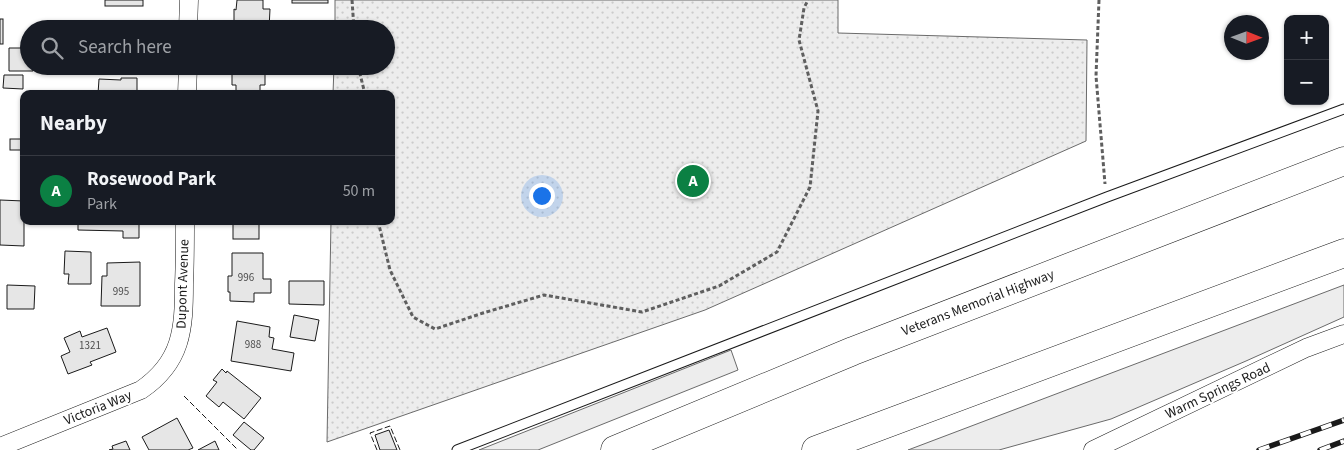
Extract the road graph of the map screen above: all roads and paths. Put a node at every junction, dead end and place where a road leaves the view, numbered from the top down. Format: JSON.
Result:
{"nodes":[{"id":1,"x":189,"y":0,"type":"edge"},
{"id":2,"x":352,"y":0,"type":"edge"},
{"id":3,"x":808,"y":0,"type":"edge"},
{"id":4,"x":1098,"y":0,"type":"edge"},
{"id":5,"x":188,"y":20,"type":"edge"},
{"id":6,"x":353,"y":20,"type":"edge"},
{"id":7,"x":188,"y":75,"type":"edge"},
{"id":8,"x":360,"y":75,"type":"edge"},
{"id":9,"x":187,"y":90,"type":"edge"},
{"id":10,"x":364,"y":90,"type":"edge"},
{"id":11,"x":1344,"y":109,"type":"edge"},
{"id":12,"x":1344,"y":161,"type":"edge"},
{"id":13,"x":1107,"y":197,"type":"junction"},
{"id":14,"x":185,"y":225,"type":"edge"},
{"id":15,"x":379,"y":225,"type":"edge"},
{"id":16,"x":1344,"y":253,"type":"edge"},
{"id":17,"x":1344,"y":334,"type":"edge"},
{"id":18,"x":178,"y":345,"type":"joint"},
{"id":19,"x":839,"y":444,"type":"edge"},
{"id":20,"x":0,"y":447,"type":"edge"},
{"id":21,"x":457,"y":450,"type":"edge"},
{"id":22,"x":615,"y":450,"type":"edge"},
{"id":23,"x":816,"y":450,"type":"edge"},
{"id":24,"x":1093,"y":450,"type":"edge"}],
"edges":[{"from":1,"to":5,"type":"street"},
{"from":2,"to":6,"type":"path"},
{"from":3,"to":15,"type":"path"},
{"from":4,"to":13,"type":"path"},
{"from":7,"to":9,"type":"street"},
{"from":8,"to":10,"type":"path"},
{"from":11,"to":13,"type":"lane"},
{"from":12,"to":22,"type":"highway","name":"Veterans Memorial Highway"},
{"from":13,"to":21,"type":"lane"},
{"from":14,"to":18,"type":"street","name":"Dupont Avenue"},
{"from":16,"to":19,"type":"highway"},
{"from":17,"to":24,"type":"street","name":"Warm Springs Road"},
{"from":18,"to":20,"type":"street","name":"Victoria Way"},
{"from":19,"to":23,"type":"highway"}]}
